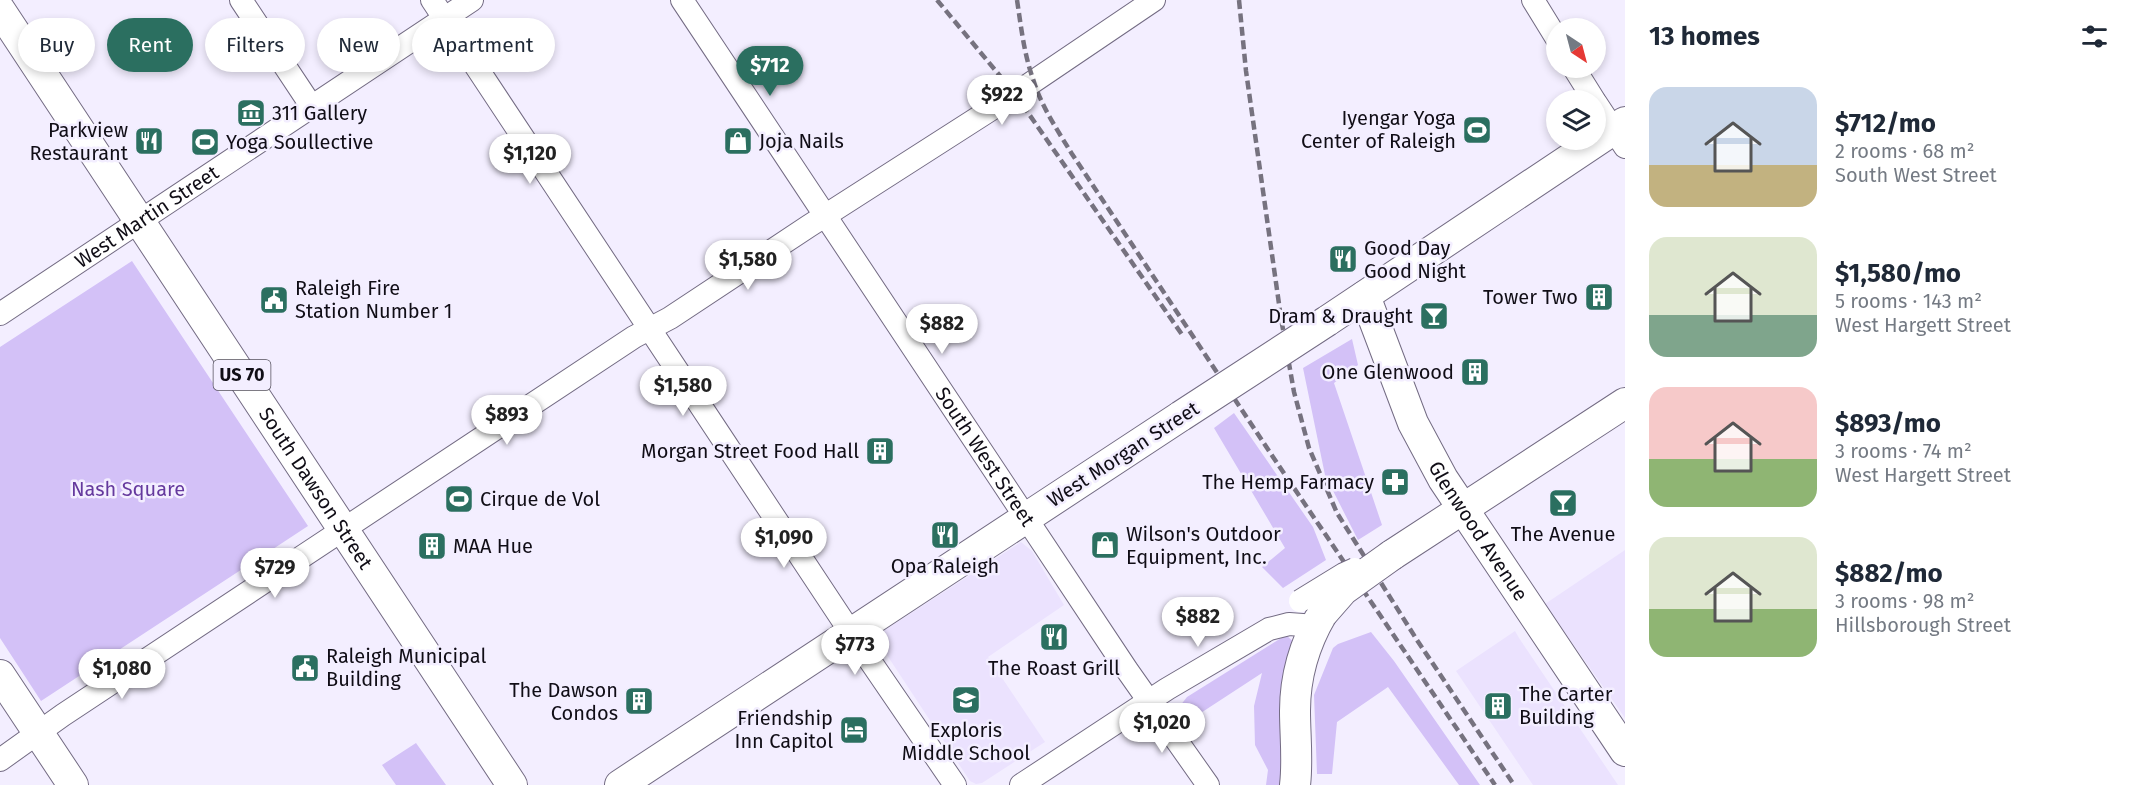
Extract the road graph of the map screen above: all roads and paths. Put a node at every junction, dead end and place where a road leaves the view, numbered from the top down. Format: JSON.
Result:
{"nodes":[{"id":1,"x":242,"y":0,"type":"edge"},
{"id":2,"x":472,"y":0,"type":"edge"},
{"id":3,"x":682,"y":0,"type":"edge"},
{"id":4,"x":1154,"y":0,"type":"edge"},
{"id":5,"x":1533,"y":0,"type":"edge"},
{"id":6,"x":438,"y":9,"type":"edge"},
{"id":7,"x":0,"y":10,"type":"edge"},
{"id":8,"x":1546,"y":21,"type":"edge"},
{"id":9,"x":312,"y":107,"type":"junction"},
{"id":10,"x":1606,"y":115,"type":"edge"},
{"id":11,"x":1621,"y":133,"type":"edge"},
{"id":12,"x":825,"y":216,"type":"junction"},
{"id":13,"x":140,"y":222,"type":"junction"},
{"id":14,"x":1365,"y":296,"type":"junction"},
{"id":15,"x":0,"y":314,"type":"edge"},
{"id":16,"x":650,"y":328,"type":"junction"},
{"id":17,"x":1625,"y":403,"type":"edge"},
{"id":18,"x":1461,"y":509,"type":"junction"},
{"id":19,"x":1026,"y":518,"type":"junction"},
{"id":20,"x":343,"y":530,"type":"junction"},
{"id":21,"x":1392,"y":555,"type":"junction"},
{"id":22,"x":1316,"y":626,"type":"junction"},
{"id":23,"x":1269,"y":629,"type":"junction"},
{"id":24,"x":851,"y":633,"type":"junction"},
{"id":25,"x":0,"y":675,"type":"edge"},
{"id":26,"x":1149,"y":701,"type":"junction"},
{"id":27,"x":39,"y":733,"type":"junction"},
{"id":28,"x":1625,"y":751,"type":"edge"},
{"id":29,"x":0,"y":760,"type":"edge"},
{"id":30,"x":73,"y":785,"type":"edge"},
{"id":31,"x":512,"y":785,"type":"edge"},
{"id":32,"x":620,"y":785,"type":"edge"},
{"id":33,"x":955,"y":785,"type":"edge"},
{"id":34,"x":1021,"y":785,"type":"edge"},
{"id":35,"x":1208,"y":785,"type":"edge"},
{"id":36,"x":1295,"y":785,"type":"edge"}],
"edges":[{"from":1,"to":9,"type":"street"},
{"from":2,"to":6,"type":"street","name":"West Martin Street"},
{"from":3,"to":12,"type":"street","name":"South West Street"},
{"from":4,"to":12,"type":"street"},
{"from":5,"to":8,"type":"street"},
{"from":6,"to":9,"type":"street","name":"West Martin Street"},
{"from":6,"to":16,"type":"street"},
{"from":7,"to":13,"type":"main road","name":"South Dawson Street","number":"US 70"},
{"from":9,"to":13,"type":"street","name":"West Martin Street"},
{"from":10,"to":11,"type":"street"},
{"from":11,"to":14,"type":"main road","name":"West Morgan Street"},
{"from":12,"to":16,"type":"street"},
{"from":12,"to":19,"type":"street","name":"South West Street"},
{"from":13,"to":15,"type":"street","name":"West Martin Street"},
{"from":13,"to":20,"type":"main road","name":"South Dawson Street","number":"US 70"},
{"from":14,"to":18,"type":"main road","name":"Glenwood Avenue"},
{"from":14,"to":19,"type":"main road","name":"West Morgan Street","bridge":true},
{"from":16,"to":20,"type":"street"},
{"from":16,"to":24,"type":"street"},
{"from":17,"to":18,"type":"main road"},
{"from":18,"to":21,"type":"main road"},
{"from":18,"to":28,"type":"main road","name":"Glenwood Avenue"},
{"from":19,"to":24,"type":"main road","name":"West Morgan Street"},
{"from":19,"to":26,"type":"street","name":"South West Street"},
{"from":20,"to":27,"type":"street"},
{"from":20,"to":31,"type":"main road","name":"South Dawson Street","number":"US 70"},
{"from":21,"to":22,"type":"main road","bridge":true},
{"from":21,"to":23,"type":"street","bridge":true},
{"from":22,"to":23,"type":"street"},
{"from":22,"to":36,"type":"main road"},
{"from":23,"to":26,"type":"street"},
{"from":24,"to":32,"type":"main road","name":"West Morgan Street"},
{"from":24,"to":33,"type":"street"},
{"from":25,"to":27,"type":"main road"},
{"from":26,"to":34,"type":"street"},
{"from":26,"to":35,"type":"street","name":"South West Street"},
{"from":27,"to":29,"type":"street"},
{"from":27,"to":30,"type":"main road"}]}
